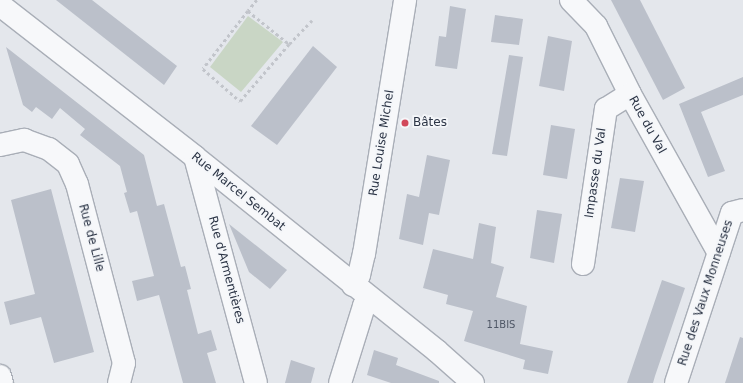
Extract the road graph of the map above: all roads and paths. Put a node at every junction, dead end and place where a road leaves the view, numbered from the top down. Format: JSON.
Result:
{"nodes":[{"id":1,"x":257,"y":0,"type":"edge"},
{"id":2,"x":405,"y":0,"type":"edge"},
{"id":3,"x":571,"y":0,"type":"edge"},
{"id":4,"x":0,"y":5,"type":"edge"},
{"id":5,"x":248,"y":11,"type":"junction"},
{"id":6,"x":312,"y":20,"type":"dead end"},
{"id":7,"x":289,"y":44,"type":"junction"},
{"id":8,"x":630,"y":94,"type":"junction"},
{"id":9,"x":1,"y":139,"type":"edge"},
{"id":10,"x":195,"y":157,"type":"junction"},
{"id":11,"x":743,"y":210,"type":"edge"},
{"id":12,"x":719,"y":253,"type":"junction"},
{"id":13,"x":583,"y":264,"type":"dead end"},
{"id":14,"x":361,"y":291,"type":"junction"},
{"id":15,"x":0,"y":376,"type":"edge"},
{"id":16,"x":2,"y":383,"type":"edge"},
{"id":17,"x":119,"y":383,"type":"edge"},
{"id":18,"x":256,"y":383,"type":"edge"},
{"id":19,"x":340,"y":383,"type":"edge"},
{"id":20,"x":473,"y":383,"type":"edge"},
{"id":21,"x":676,"y":383,"type":"edge"}],
"edges":[{"from":1,"to":5,"type":"path"},
{"from":2,"to":14,"type":"street","name":"Rue Louise Michel"},
{"from":3,"to":8,"type":"street","name":"Rue du Val"},
{"from":4,"to":10,"type":"street","name":"Rue Marcel Sembat"},
{"from":5,"to":7,"type":"path"},
{"from":5,"to":7,"type":"path"},
{"from":6,"to":7,"type":"path"},
{"from":8,"to":12,"type":"street","name":"Rue du Val"},
{"from":8,"to":13,"type":"street","name":"Impasse du Val"},
{"from":9,"to":17,"type":"street","name":"Rue de Lille"},
{"from":10,"to":14,"type":"street","name":"Rue Marcel Sembat"},
{"from":10,"to":18,"type":"street","name":"Rue d'Armentières"},
{"from":11,"to":12,"type":"street","name":"Rue des Vaux Monneuses"},
{"from":12,"to":21,"type":"street","name":"Rue des Vaux Monneuses"},
{"from":14,"to":19,"type":"street","name":"Rue Louise Michel"},
{"from":14,"to":20,"type":"street","name":"Rue Marcel Sembat"},
{"from":15,"to":16,"type":"street"}]}
